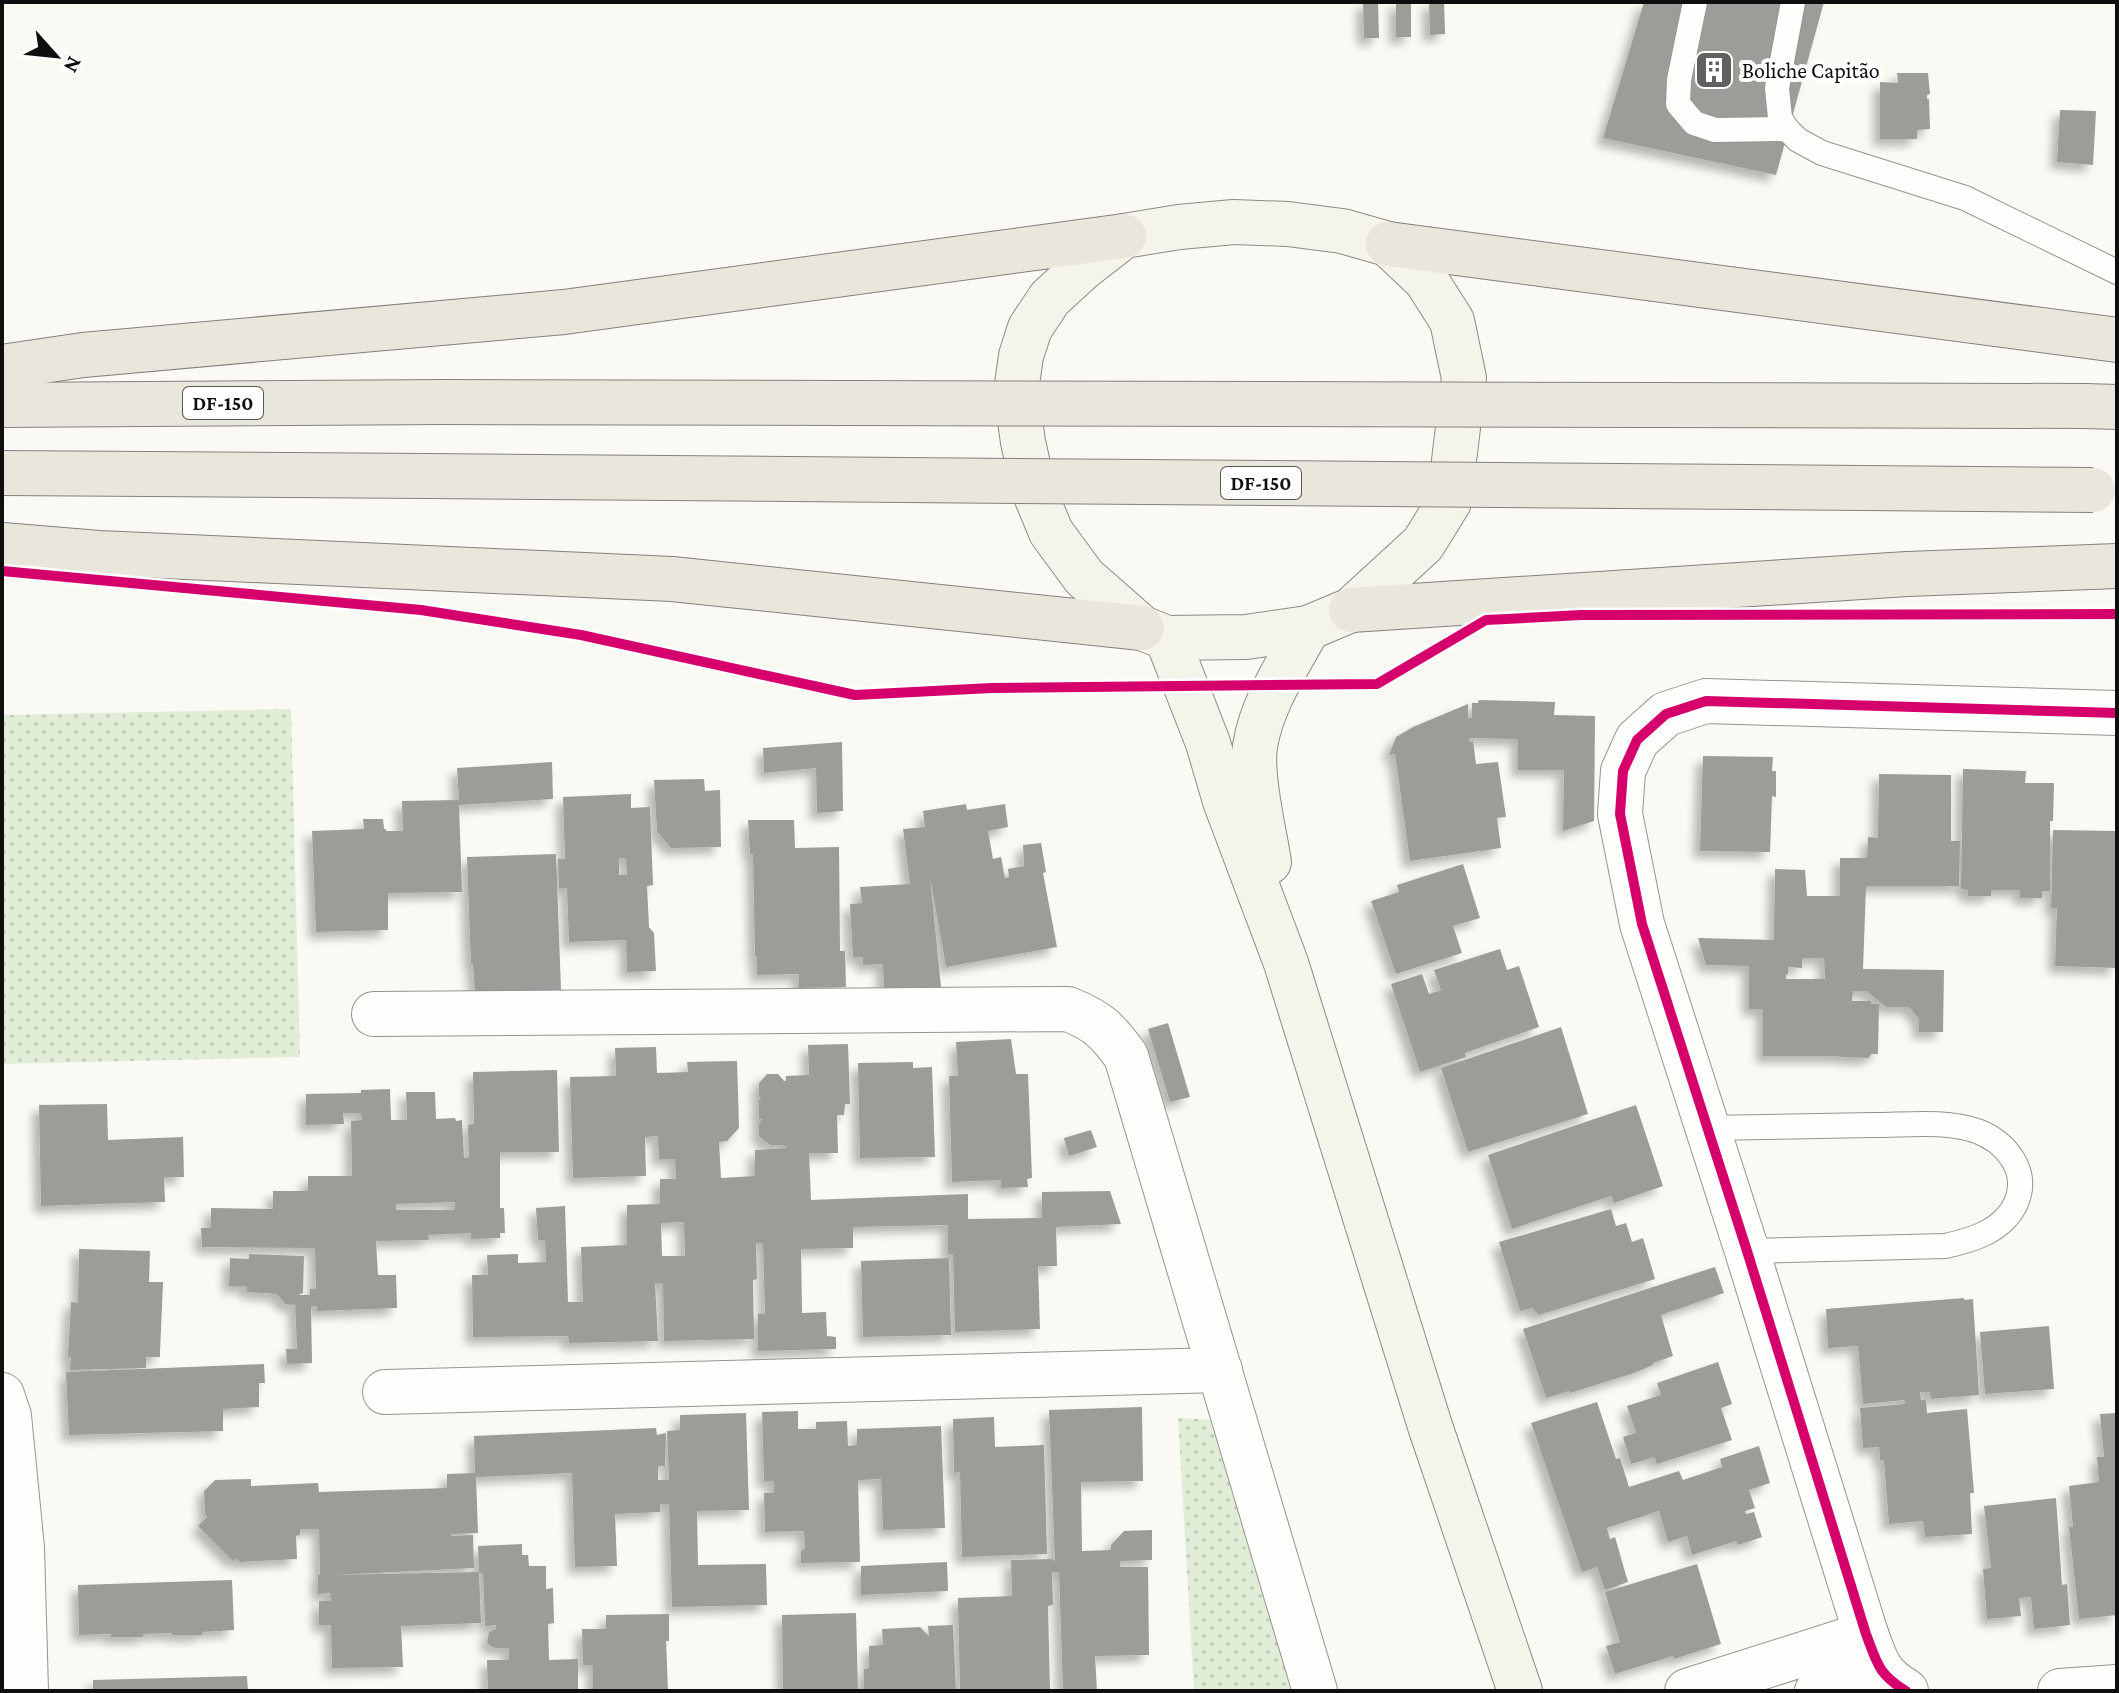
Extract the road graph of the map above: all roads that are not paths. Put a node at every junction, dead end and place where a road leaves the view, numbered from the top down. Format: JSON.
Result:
{"nodes":[{"id":1,"x":1695,"y":2,"type":"edge"},
{"id":2,"x":1793,"y":2,"type":"edge"},
{"id":3,"x":1787,"y":129,"type":"junction"},
{"id":4,"x":1124,"y":236,"type":"junction"},
{"id":5,"x":1388,"y":244,"type":"junction"},
{"id":6,"x":2117,"y":272,"type":"edge"},
{"id":7,"x":2117,"y":340,"type":"edge"},
{"id":8,"x":2,"y":367,"type":"edge"},
{"id":9,"x":2,"y":405,"type":"edge"},
{"id":10,"x":2101,"y":406,"type":"edge"},
{"id":11,"x":2,"y":473,"type":"edge"},
{"id":12,"x":2105,"y":491,"type":"edge"},
{"id":13,"x":2,"y":545,"type":"edge"},
{"id":14,"x":2117,"y":566,"type":"edge"},
{"id":15,"x":1351,"y":610,"type":"junction"},
{"id":16,"x":1308,"y":628,"type":"junction"},
{"id":17,"x":1155,"y":633,"type":"junction"},
{"id":18,"x":2117,"y":713,"type":"edge"},
{"id":19,"x":1286,"y":963,"type":"junction"},
{"id":20,"x":374,"y":1014,"type":"dead end"},
{"id":21,"x":1707,"y":1128,"type":"junction"},
{"id":22,"x":1747,"y":1251,"type":"junction"},
{"id":23,"x":1220,"y":1370,"type":"junction"},
{"id":24,"x":385,"y":1392,"type":"dead end"},
{"id":25,"x":2,"y":1395,"type":"edge"},
{"id":26,"x":1884,"y":1665,"type":"edge"},
{"id":27,"x":2117,"y":1687,"type":"edge"},
{"id":28,"x":26,"y":1691,"type":"edge"},
{"id":29,"x":1315,"y":1691,"type":"edge"},
{"id":30,"x":1520,"y":1691,"type":"edge"},
{"id":31,"x":1687,"y":1691,"type":"edge"},
{"id":32,"x":1817,"y":1691,"type":"edge"},
{"id":33,"x":2060,"y":1691,"type":"edge"}],
"edges":[{"from":1,"to":3,"type":"lane"},
{"from":2,"to":3,"type":"lane"},
{"from":3,"to":6,"type":"lane"},
{"from":4,"to":5,"type":"main road"},
{"from":4,"to":8,"type":"main road"},
{"from":4,"to":17,"type":"main road"},
{"from":5,"to":7,"type":"main road"},
{"from":5,"to":15,"type":"main road"},
{"from":9,"to":10,"type":"main road","number":"DF-150","bridge":true},
{"from":11,"to":12,"type":"main road","number":"DF-150","bridge":true},
{"from":13,"to":17,"type":"main road"},
{"from":14,"to":15,"type":"main road"},
{"from":15,"to":16,"type":"main road"},
{"from":16,"to":17,"type":"main road"},
{"from":16,"to":19,"type":"main road"},
{"from":17,"to":19,"type":"main road"},
{"from":18,"to":21,"type":"street"},
{"from":19,"to":30,"type":"main road"},
{"from":20,"to":23,"type":"street"},
{"from":21,"to":22,"type":"street"},
{"from":21,"to":22,"type":"lane"},
{"from":22,"to":26,"type":"street"},
{"from":23,"to":24,"type":"street"},
{"from":23,"to":29,"type":"street"},
{"from":25,"to":28,"type":"street"},
{"from":26,"to":31,"type":"street"},
{"from":26,"to":32,"type":"street"},
{"from":27,"to":33,"type":"street"}]}
